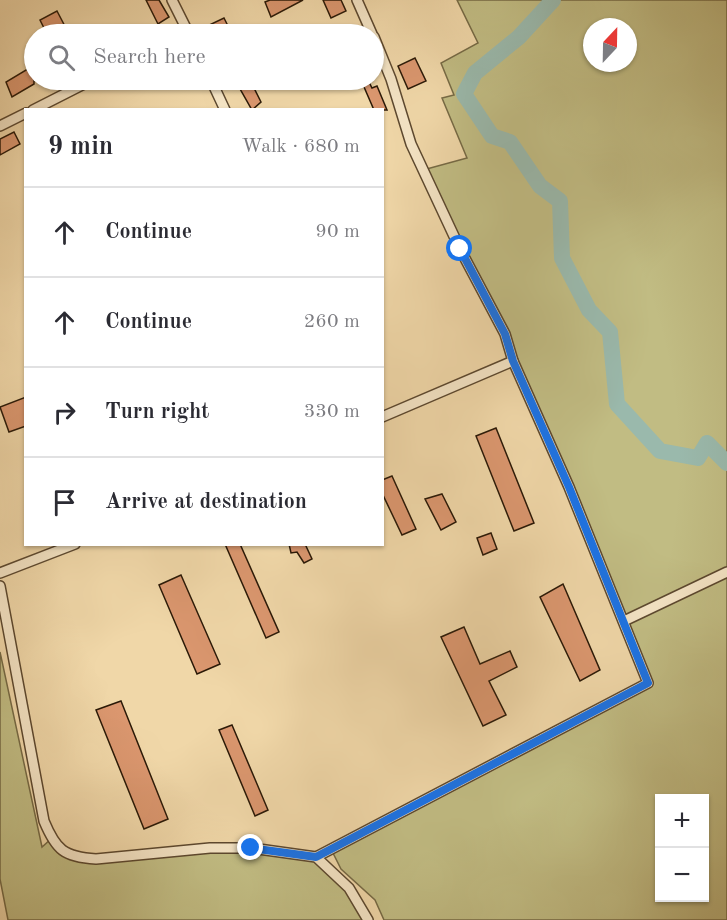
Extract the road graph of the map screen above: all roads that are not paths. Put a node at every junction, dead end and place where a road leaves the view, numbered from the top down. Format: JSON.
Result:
{"nodes":[{"id":1,"x":172,"y":0,"type":"edge"},
{"id":2,"x":357,"y":0,"type":"edge"},
{"id":3,"x":182,"y":24,"type":"edge"},
{"id":4,"x":368,"y":24,"type":"edge"},
{"id":5,"x":384,"y":62,"type":"edge"},
{"id":6,"x":72,"y":90,"type":"edge"},
{"id":7,"x":216,"y":90,"type":"edge"},
{"id":8,"x":37,"y":108,"type":"edge"},
{"id":9,"x":224,"y":108,"type":"edge"},
{"id":10,"x":24,"y":114,"type":"edge"},
{"id":11,"x":0,"y":126,"type":"edge"},
{"id":12,"x":513,"y":361,"type":"junction"},
{"id":13,"x":384,"y":416,"type":"edge"},
{"id":14,"x":70,"y":546,"type":"edge"},
{"id":15,"x":727,"y":572,"type":"edge"},
{"id":16,"x":0,"y":573,"type":"edge"},
{"id":17,"x":0,"y":586,"type":"edge"},
{"id":18,"x":624,"y":621,"type":"junction"},
{"id":19,"x":316,"y":857,"type":"junction"},
{"id":20,"x":368,"y":920,"type":"edge"}],
"edges":[{"from":1,"to":3,"type":"street"},
{"from":2,"to":4,"type":"street"},
{"from":5,"to":12,"type":"street"},
{"from":6,"to":8,"type":"street"},
{"from":7,"to":9,"type":"street"},
{"from":10,"to":11,"type":"street"},
{"from":12,"to":13,"type":"street"},
{"from":12,"to":18,"type":"street"},
{"from":14,"to":16,"type":"street"},
{"from":15,"to":18,"type":"street"},
{"from":17,"to":19,"type":"street"},
{"from":18,"to":19,"type":"street"},
{"from":19,"to":20,"type":"street"}]}
